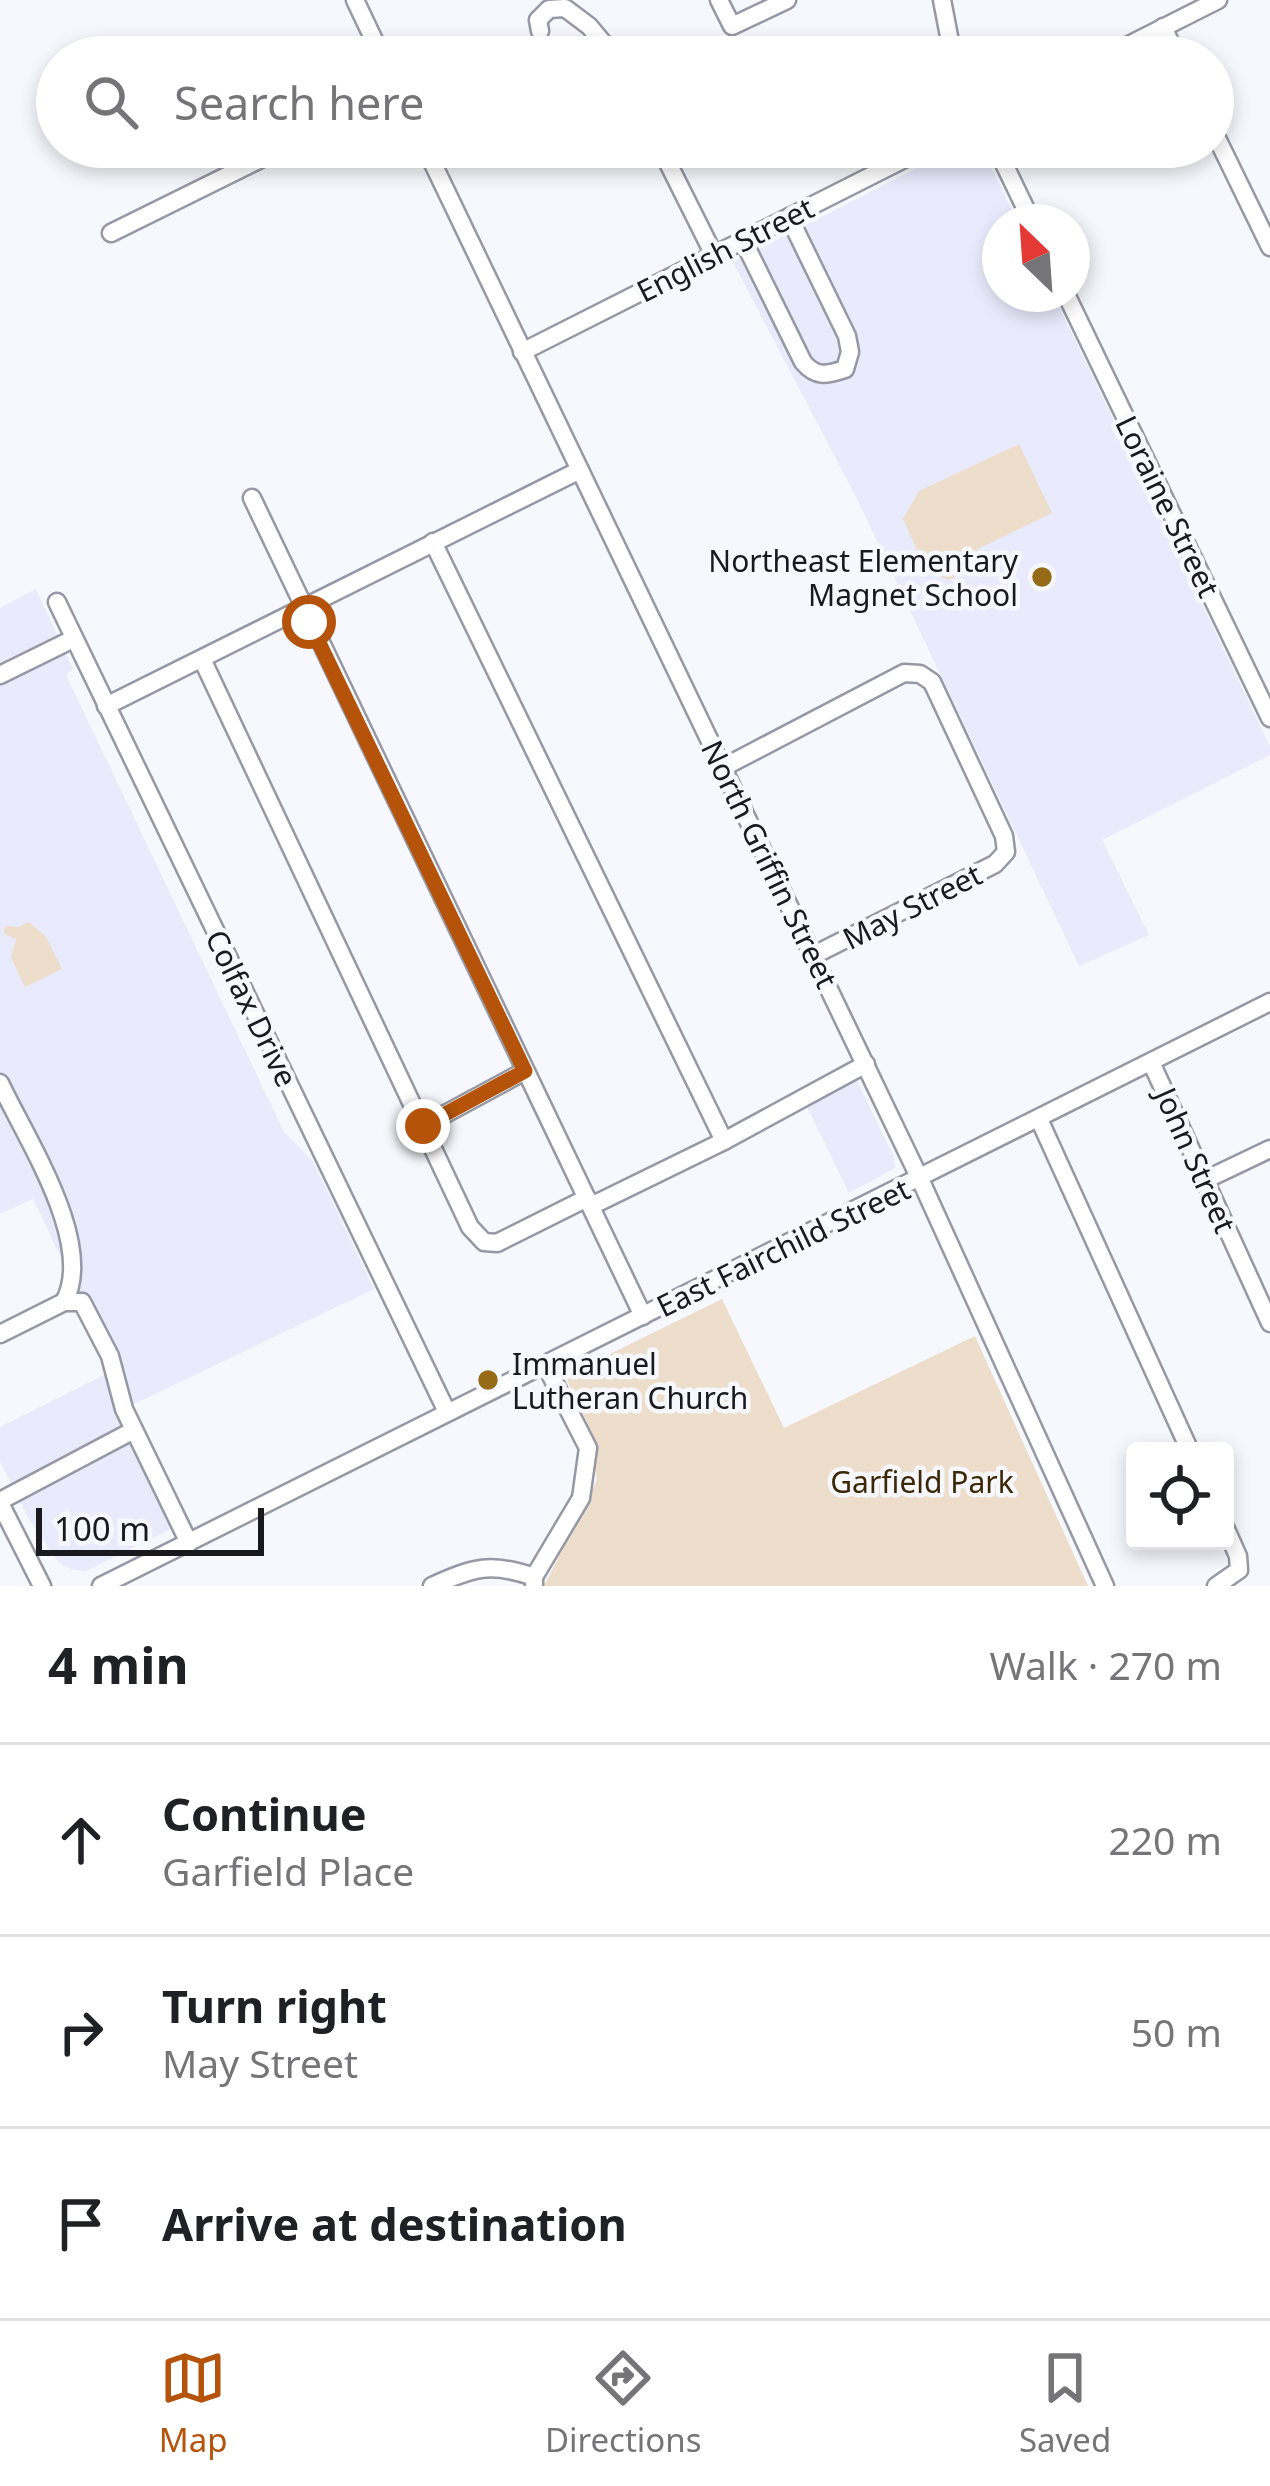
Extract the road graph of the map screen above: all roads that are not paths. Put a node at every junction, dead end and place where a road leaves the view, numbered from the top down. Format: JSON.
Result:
{"nodes":[{"id":1,"x":355,"y":0,"type":"edge"},
{"id":2,"x":719,"y":0,"type":"edge"},
{"id":3,"x":787,"y":0,"type":"edge"},
{"id":4,"x":943,"y":0,"type":"edge"},
{"id":5,"x":1217,"y":0,"type":"edge"},
{"id":6,"x":1184,"y":8,"type":"edge"},
{"id":7,"x":1163,"y":27,"type":"junction"},
{"id":8,"x":540,"y":31,"type":"dead end"},
{"id":9,"x":372,"y":36,"type":"edge"},
{"id":10,"x":598,"y":36,"type":"edge"},
{"id":11,"x":949,"y":36,"type":"edge"},
{"id":12,"x":1146,"y":36,"type":"edge"},
{"id":13,"x":1168,"y":36,"type":"edge"},
{"id":14,"x":242,"y":168,"type":"edge"},
{"id":15,"x":435,"y":168,"type":"edge"},
{"id":16,"x":670,"y":168,"type":"edge"},
{"id":17,"x":886,"y":168,"type":"edge"},
{"id":18,"x":1006,"y":168,"type":"edge"},
{"id":19,"x":1232,"y":168,"type":"edge"},
{"id":20,"x":1023,"y":204,"type":"edge"},
{"id":21,"x":789,"y":217,"type":"junction"},
{"id":22,"x":111,"y":232,"type":"dead end"},
{"id":23,"x":743,"y":240,"type":"junction"},
{"id":24,"x":1270,"y":247,"type":"edge"},
{"id":25,"x":714,"y":255,"type":"junction"},
{"id":26,"x":1075,"y":312,"type":"edge"},
{"id":27,"x":522,"y":352,"type":"junction"},
{"id":28,"x":580,"y":470,"type":"junction"},
{"id":29,"x":252,"y":498,"type":"dead end"},
{"id":30,"x":433,"y":542,"type":"junction"},
{"id":31,"x":57,"y":602,"type":"dead end"},
{"id":32,"x":302,"y":608,"type":"junction"},
{"id":33,"x":73,"y":639,"type":"junction"},
{"id":34,"x":202,"y":659,"type":"junction"},
{"id":35,"x":0,"y":676,"type":"edge"},
{"id":36,"x":106,"y":706,"type":"junction"},
{"id":37,"x":1270,"y":718,"type":"edge"},
{"id":38,"x":724,"y":766,"type":"junction"},
{"id":39,"x":814,"y":956,"type":"junction"},
{"id":40,"x":1270,"y":1002,"type":"edge"},
{"id":41,"x":1151,"y":1063,"type":"junction"},
{"id":42,"x":866,"y":1064,"type":"junction"},
{"id":43,"x":525,"y":1071,"type":"junction"},
{"id":44,"x":0,"y":1083,"type":"edge"},
{"id":45,"x":1039,"y":1119,"type":"junction"},
{"id":46,"x":423,"y":1126,"type":"junction"},
{"id":47,"x":724,"y":1141,"type":"junction"},
{"id":48,"x":1270,"y":1149,"type":"edge"},
{"id":49,"x":920,"y":1179,"type":"junction"},
{"id":50,"x":1205,"y":1180,"type":"junction"},
{"id":51,"x":589,"y":1202,"type":"junction"},
{"id":52,"x":64,"y":1302,"type":"junction"},
{"id":53,"x":643,"y":1316,"type":"junction"},
{"id":54,"x":1270,"y":1323,"type":"edge"},
{"id":55,"x":0,"y":1334,"type":"edge"},
{"id":56,"x":545,"y":1364,"type":"junction"},
{"id":57,"x":447,"y":1412,"type":"junction"},
{"id":58,"x":134,"y":1430,"type":"junction"},
{"id":59,"x":1186,"y":1442,"type":"edge"},
{"id":60,"x":0,"y":1502,"type":"edge"},
{"id":61,"x":189,"y":1543,"type":"junction"},
{"id":62,"x":1234,"y":1547,"type":"edge"},
{"id":63,"x":534,"y":1582,"type":"edge"},
{"id":64,"x":112,"y":1583,"type":"edge"},
{"id":65,"x":42,"y":1586,"type":"edge"},
{"id":66,"x":432,"y":1586,"type":"edge"},
{"id":67,"x":1105,"y":1586,"type":"edge"},
{"id":68,"x":1216,"y":1586,"type":"edge"}],
"edges":[{"from":1,"to":9,"type":"street"},
{"from":2,"to":3,"type":"street"},
{"from":4,"to":11,"type":"street"},
{"from":5,"to":6,"type":"street"},
{"from":6,"to":7,"type":"street"},
{"from":7,"to":12,"type":"street"},
{"from":7,"to":13,"type":"street"},
{"from":8,"to":10,"type":"street"},
{"from":14,"to":22,"type":"street"},
{"from":15,"to":27,"type":"street","name":"North Griffin Street"},
{"from":16,"to":25,"type":"street"},
{"from":17,"to":21,"type":"street","name":"English Street"},
{"from":18,"to":20,"type":"street"},
{"from":19,"to":24,"type":"street"},
{"from":21,"to":23,"type":"street","name":"English Street"},
{"from":21,"to":23,"type":"street"},
{"from":23,"to":25,"type":"street","name":"English Street"},
{"from":25,"to":27,"type":"street","name":"English Street"},
{"from":26,"to":37,"type":"street","name":"Loraine Street"},
{"from":27,"to":28,"type":"street","name":"North Griffin Street"},
{"from":28,"to":30,"type":"street"},
{"from":28,"to":38,"type":"street","name":"North Griffin Street"},
{"from":29,"to":32,"type":"street"},
{"from":30,"to":32,"type":"street"},
{"from":30,"to":47,"type":"street"},
{"from":31,"to":33,"type":"street","name":"Colfax Drive"},
{"from":32,"to":34,"type":"street"},
{"from":32,"to":43,"type":"street"},
{"from":33,"to":35,"type":"street"},
{"from":33,"to":36,"type":"street","name":"Colfax Drive"},
{"from":34,"to":36,"type":"street"},
{"from":34,"to":46,"type":"street"},
{"from":36,"to":57,"type":"street","name":"Colfax Drive"},
{"from":38,"to":39,"type":"street","name":"North Griffin Street"},
{"from":38,"to":39,"type":"street","name":"May Street"},
{"from":39,"to":42,"type":"street","name":"North Griffin Street"},
{"from":40,"to":41,"type":"street","name":"East Fairchild Street"},
{"from":41,"to":45,"type":"street","name":"East Fairchild Street"},
{"from":41,"to":50,"type":"street","name":"John Street"},
{"from":42,"to":47,"type":"street"},
{"from":42,"to":49,"type":"street","name":"North Griffin Street"},
{"from":43,"to":46,"type":"street"},
{"from":43,"to":51,"type":"street"},
{"from":44,"to":52,"type":"street"},
{"from":45,"to":49,"type":"street","name":"East Fairchild Street"},
{"from":45,"to":59,"type":"street"},
{"from":46,"to":51,"type":"street"},
{"from":47,"to":51,"type":"street"},
{"from":48,"to":50,"type":"street"},
{"from":49,"to":53,"type":"street","name":"East Fairchild Street"},
{"from":49,"to":67,"type":"street","name":"North Griffin Street"},
{"from":50,"to":54,"type":"street","name":"John Street"},
{"from":51,"to":53,"type":"street"},
{"from":52,"to":55,"type":"street"},
{"from":52,"to":58,"type":"street"},
{"from":53,"to":56,"type":"street","name":"East Fairchild Street"},
{"from":56,"to":57,"type":"street","name":"East Fairchild Street"},
{"from":56,"to":63,"type":"street"},
{"from":57,"to":61,"type":"street","name":"East Fairchild Street"},
{"from":58,"to":60,"type":"street"},
{"from":58,"to":61,"type":"street"},
{"from":60,"to":65,"type":"street"},
{"from":61,"to":64,"type":"street","name":"East Fairchild Street"},
{"from":62,"to":68,"type":"street"},
{"from":63,"to":66,"type":"street"}]}
